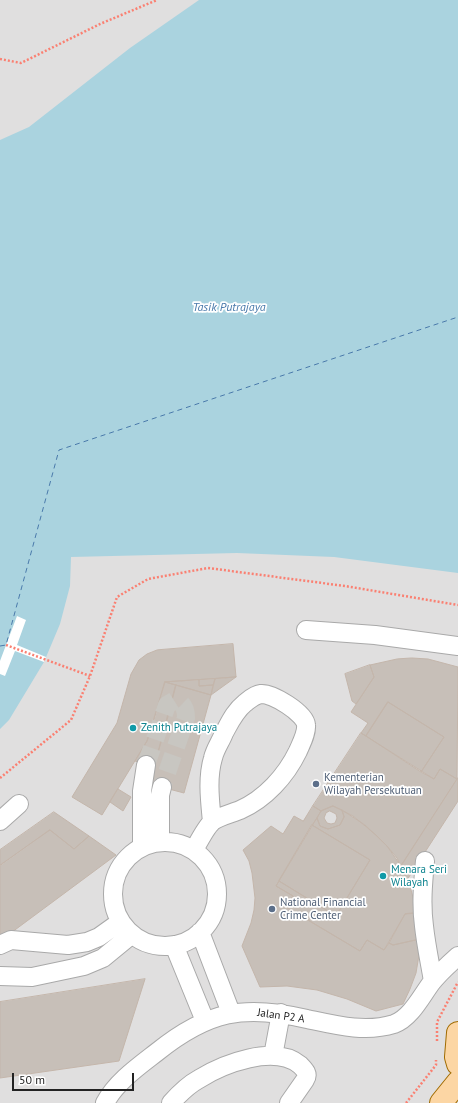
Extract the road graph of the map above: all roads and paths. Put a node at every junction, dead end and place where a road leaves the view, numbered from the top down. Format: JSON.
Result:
{"nodes":[{"id":1,"x":157,"y":0,"type":"edge"},
{"id":2,"x":0,"y":59,"type":"edge"},
{"id":3,"x":458,"y":605,"type":"edge"},
{"id":4,"x":306,"y":630,"type":"dead end"},
{"id":5,"x":6,"y":645,"type":"dead end"},
{"id":6,"x":458,"y":646,"type":"edge"},
{"id":7,"x":90,"y":676,"type":"junction"},
{"id":8,"x":146,"y":765,"type":"tunnel mouth"},
{"id":9,"x":0,"y":778,"type":"edge"},
{"id":10,"x":162,"y":787,"type":"tunnel mouth"},
{"id":11,"x":19,"y":804,"type":"dead end"},
{"id":12,"x":0,"y":821,"type":"edge"},
{"id":13,"x":212,"y":822,"type":"junction"},
{"id":14,"x":160,"y":842,"type":"junction"},
{"id":15,"x":142,"y":846,"type":"junction"},
{"id":16,"x":194,"y":850,"type":"junction"},
{"id":17,"x":425,"y":861,"type":"dead end"},
{"id":18,"x":120,"y":922,"type":"junction"},
{"id":19,"x":200,"y":932,"type":"junction"},
{"id":20,"x":132,"y":935,"type":"junction"},
{"id":21,"x":0,"y":945,"type":"edge"},
{"id":22,"x":174,"y":945,"type":"junction"},
{"id":23,"x":458,"y":956,"type":"edge"},
{"id":24,"x":0,"y":976,"type":"edge"},
{"id":25,"x":433,"y":981,"type":"junction"},
{"id":26,"x":231,"y":1013,"type":"junction"},
{"id":27,"x":281,"y":1013,"type":"junction"},
{"id":28,"x":205,"y":1021,"type":"junction"},
{"id":29,"x":458,"y":1033,"type":"edge"},
{"id":30,"x":273,"y":1056,"type":"junction"},
{"id":31,"x":458,"y":1064,"type":"edge"},
{"id":32,"x":436,"y":1065,"type":"dead end"},
{"id":33,"x":458,"y":1082,"type":"edge"},
{"id":34,"x":105,"y":1103,"type":"edge"},
{"id":35,"x":171,"y":1103,"type":"edge"},
{"id":36,"x":289,"y":1103,"type":"edge"},
{"id":37,"x":406,"y":1103,"type":"edge"},
{"id":38,"x":441,"y":1103,"type":"edge"}],
"edges":[{"from":1,"to":2,"type":"path"},
{"from":3,"to":7,"type":"path"},
{"from":4,"to":6,"type":"street"},
{"from":5,"to":7,"type":"path"},
{"from":7,"to":9,"type":"path"},
{"from":8,"to":15,"type":"street"},
{"from":10,"to":14,"type":"street"},
{"from":11,"to":12,"type":"street"},
{"from":13,"to":13,"type":"street"},
{"from":13,"to":16,"type":"street"},
{"from":14,"to":15,"type":"street"},
{"from":14,"to":16,"type":"street"},
{"from":15,"to":18,"type":"street"},
{"from":16,"to":19,"type":"street"},
{"from":17,"to":25,"type":"street"},
{"from":18,"to":20,"type":"street"},
{"from":18,"to":21,"type":"street"},
{"from":19,"to":22,"type":"street"},
{"from":19,"to":26,"type":"street"},
{"from":20,"to":22,"type":"street"},
{"from":20,"to":24,"type":"street"},
{"from":22,"to":28,"type":"street"},
{"from":23,"to":25,"type":"street","name":"Jalan P2 A"},
{"from":25,"to":27,"type":"street","name":"Jalan P2 A"},
{"from":26,"to":27,"type":"street","name":"Jalan P2 A"},
{"from":26,"to":28,"type":"street","name":"Jalan P2 A"},
{"from":27,"to":30,"type":"street"},
{"from":28,"to":34,"type":"street","name":"Jalan P2 A"},
{"from":29,"to":31,"type":"main road"},
{"from":30,"to":35,"type":"street"},
{"from":30,"to":36,"type":"street"},
{"from":32,"to":37,"type":"path"},
{"from":33,"to":38,"type":"main road"}]}
